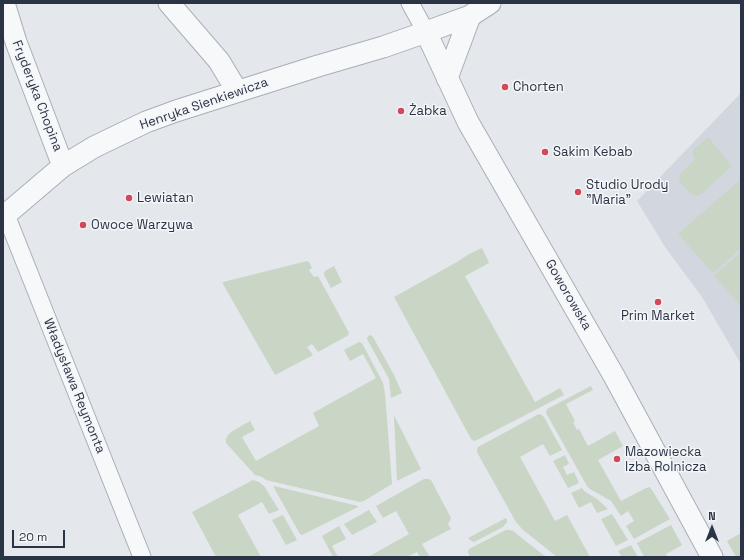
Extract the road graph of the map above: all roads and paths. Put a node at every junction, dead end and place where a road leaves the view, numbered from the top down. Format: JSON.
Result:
{"nodes":[{"id":1,"x":4,"y":3,"type":"edge"},
{"id":2,"x":168,"y":3,"type":"edge"},
{"id":3,"x":410,"y":3,"type":"edge"},
{"id":4,"x":490,"y":3,"type":"edge"},
{"id":5,"x":470,"y":16,"type":"junction"},
{"id":6,"x":426,"y":32,"type":"junction"},
{"id":7,"x":447,"y":78,"type":"junction"},
{"id":8,"x":237,"y":91,"type":"junction"},
{"id":9,"x":63,"y":166,"type":"junction"},
{"id":10,"x":4,"y":216,"type":"edge"},
{"id":11,"x":142,"y":557,"type":"edge"},
{"id":12,"x":712,"y":557,"type":"edge"}],
"edges":[{"from":1,"to":9,"type":"street","name":"Fryderyka Chopina"},
{"from":2,"to":8,"type":"street"},
{"from":3,"to":6,"type":"street"},
{"from":4,"to":5,"type":"street","name":"Henryka Sienkiewicza"},
{"from":5,"to":6,"type":"street","name":"Henryka Sienkiewicza"},
{"from":5,"to":7,"type":"street"},
{"from":6,"to":7,"type":"street","name":"Goworowska"},
{"from":6,"to":8,"type":"street","name":"Henryka Sienkiewicza"},
{"from":7,"to":12,"type":"street","name":"Goworowska"},
{"from":8,"to":9,"type":"street","name":"Henryka Sienkiewicza"},
{"from":9,"to":10,"type":"street","name":"Henryka Sienkiewicza"},
{"from":10,"to":11,"type":"street","name":"Władysława Reymonta"}]}
